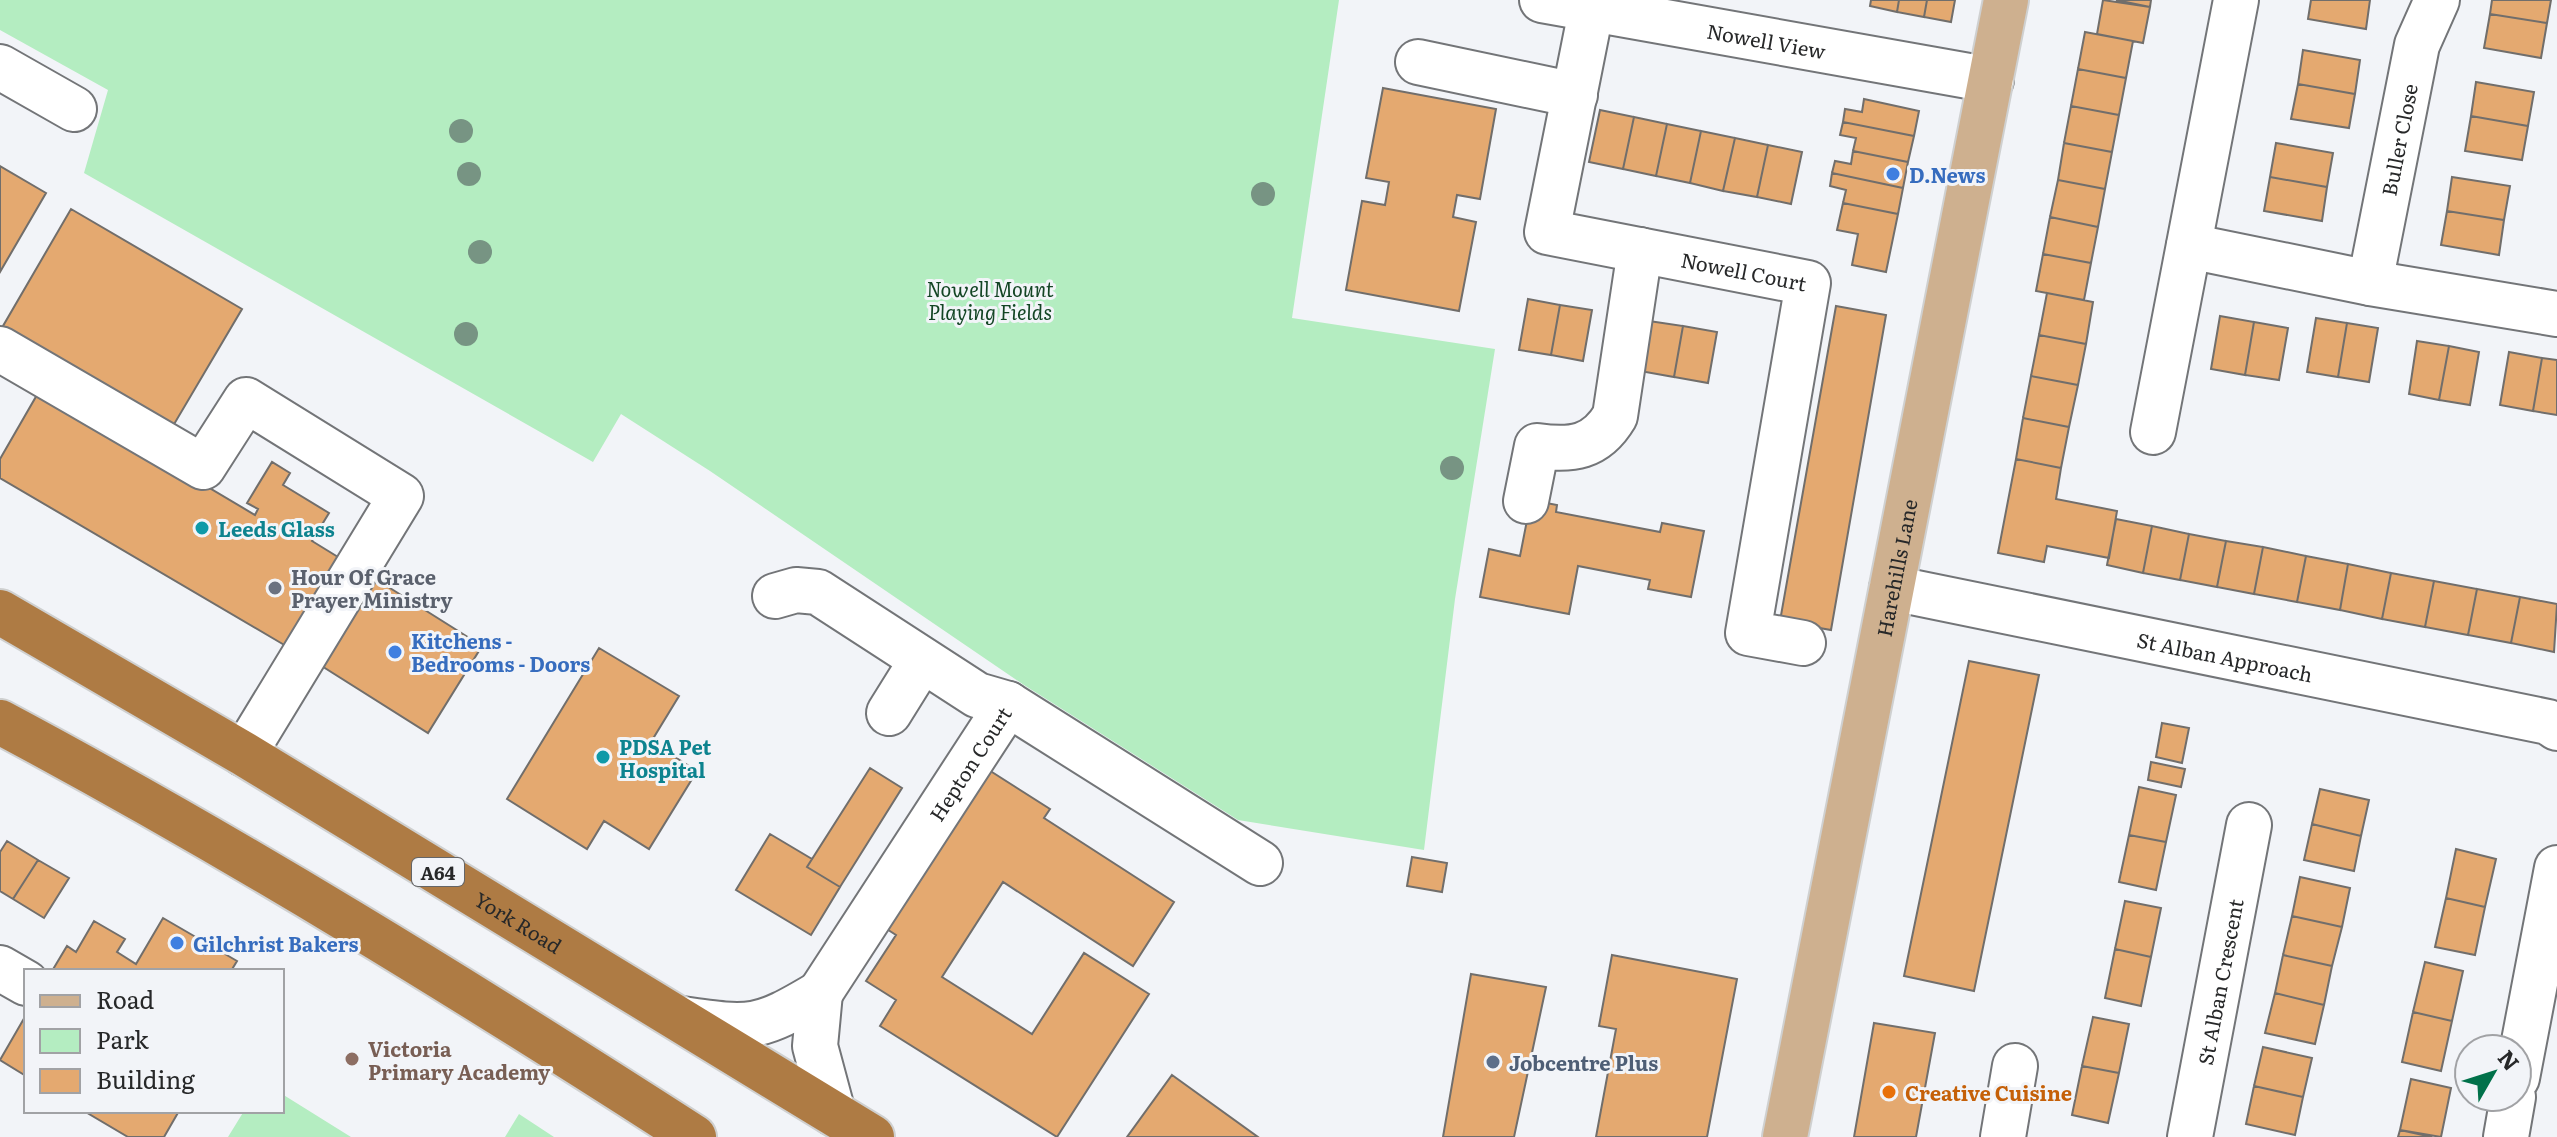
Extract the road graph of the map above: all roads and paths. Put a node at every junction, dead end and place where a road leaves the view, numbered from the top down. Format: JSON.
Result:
{"nodes":[{"id":1,"x":1542,"y":0,"type":"edge"},
{"id":2,"x":2006,"y":0,"type":"edge"},
{"id":3,"x":2236,"y":0,"type":"edge"},
{"id":4,"x":2437,"y":0,"type":"edge"},
{"id":5,"x":1591,"y":11,"type":"junction"},
{"id":6,"x":1418,"y":62,"type":"dead end"},
{"id":7,"x":0,"y":67,"type":"edge"},
{"id":8,"x":1991,"y":80,"type":"junction"},
{"id":9,"x":1575,"y":95,"type":"junction"},
{"id":10,"x":74,"y":109,"type":"dead end"},
{"id":11,"x":2189,"y":246,"type":"junction"},
{"id":12,"x":1640,"y":250,"type":"junction"},
{"id":13,"x":2370,"y":283,"type":"junction"},
{"id":14,"x":2557,"y":314,"type":"edge"},
{"id":15,"x":0,"y":349,"type":"edge"},
{"id":16,"x":2153,"y":432,"type":"dead end"},
{"id":17,"x":1526,"y":501,"type":"dead end"},
{"id":18,"x":1892,"y":588,"type":"junction"},
{"id":19,"x":775,"y":596,"type":"dead end"},
{"id":20,"x":0,"y":612,"type":"edge"},
{"id":21,"x":1803,"y":643,"type":"dead end"},
{"id":22,"x":922,"y":660,"type":"junction"},
{"id":23,"x":1008,"y":704,"type":"junction"},
{"id":24,"x":889,"y":713,"type":"dead end"},
{"id":25,"x":0,"y":722,"type":"edge"},
{"id":26,"x":2557,"y":728,"type":"edge"},
{"id":27,"x":244,"y":754,"type":"junction"},
{"id":28,"x":2249,"y":825,"type":"dead end"},
{"id":29,"x":1260,"y":863,"type":"dead end"},
{"id":30,"x":2557,"y":868,"type":"edge"},
{"id":31,"x":0,"y":968,"type":"edge"},
{"id":32,"x":24,"y":982,"type":"edge"},
{"id":33,"x":820,"y":993,"type":"junction"},
{"id":34,"x":681,"y":1019,"type":"junction"},
{"id":35,"x":2526,"y":1033,"type":"edge"},
{"id":36,"x":2015,"y":1066,"type":"dead end"},
{"id":37,"x":833,"y":1113,"type":"junction"},
{"id":38,"x":2510,"y":1113,"type":"edge"},
{"id":39,"x":694,"y":1137,"type":"edge"},
{"id":40,"x":872,"y":1137,"type":"edge"},
{"id":41,"x":1785,"y":1137,"type":"edge"},
{"id":42,"x":2003,"y":1137,"type":"edge"},
{"id":43,"x":2190,"y":1137,"type":"edge"},
{"id":44,"x":2506,"y":1137,"type":"edge"}],
"edges":[{"from":1,"to":5,"type":"street","name":"Nowell View"},
{"from":2,"to":8,"type":"main road","name":"Harehills Lane"},
{"from":3,"to":11,"type":"street"},
{"from":4,"to":13,"type":"street","name":"Buller Close"},
{"from":5,"to":8,"type":"street","name":"Nowell View"},
{"from":5,"to":9,"type":"street","name":"Nowell Court"},
{"from":6,"to":9,"type":"street"},
{"from":7,"to":10,"type":"street"},
{"from":8,"to":18,"type":"main road","name":"Harehills Lane"},
{"from":9,"to":12,"type":"street","name":"Nowell Court"},
{"from":11,"to":13,"type":"street"},
{"from":11,"to":16,"type":"street"},
{"from":12,"to":17,"type":"street"},
{"from":12,"to":21,"type":"street","name":"Nowell Court"},
{"from":13,"to":14,"type":"street"},
{"from":15,"to":27,"type":"street"},
{"from":18,"to":26,"type":"street","name":"St Alban Approach"},
{"from":18,"to":41,"type":"main road","name":"Harehills Lane"},
{"from":19,"to":22,"type":"street"},
{"from":20,"to":27,"type":"highway","name":"York Road","number":"A64"},
{"from":22,"to":23,"type":"street"},
{"from":22,"to":24,"type":"street"},
{"from":23,"to":29,"type":"street","name":"Hepton Court"},
{"from":23,"to":33,"type":"street","name":"Hepton Court"},
{"from":25,"to":39,"type":"highway"},
{"from":27,"to":34,"type":"highway","name":"York Road","number":"A64"},
{"from":28,"to":43,"type":"street","name":"St Alban Crescent"},
{"from":30,"to":35,"type":"street"},
{"from":31,"to":32,"type":"street"},
{"from":33,"to":34,"type":"street","name":"Hepton Court"},
{"from":33,"to":37,"type":"street","name":"Hepton Court"},
{"from":34,"to":37,"type":"highway","name":"York Road","number":"A64"},
{"from":36,"to":42,"type":"street"},
{"from":37,"to":40,"type":"highway","name":"York Road","number":"A64"},
{"from":38,"to":44,"type":"street"}]}
